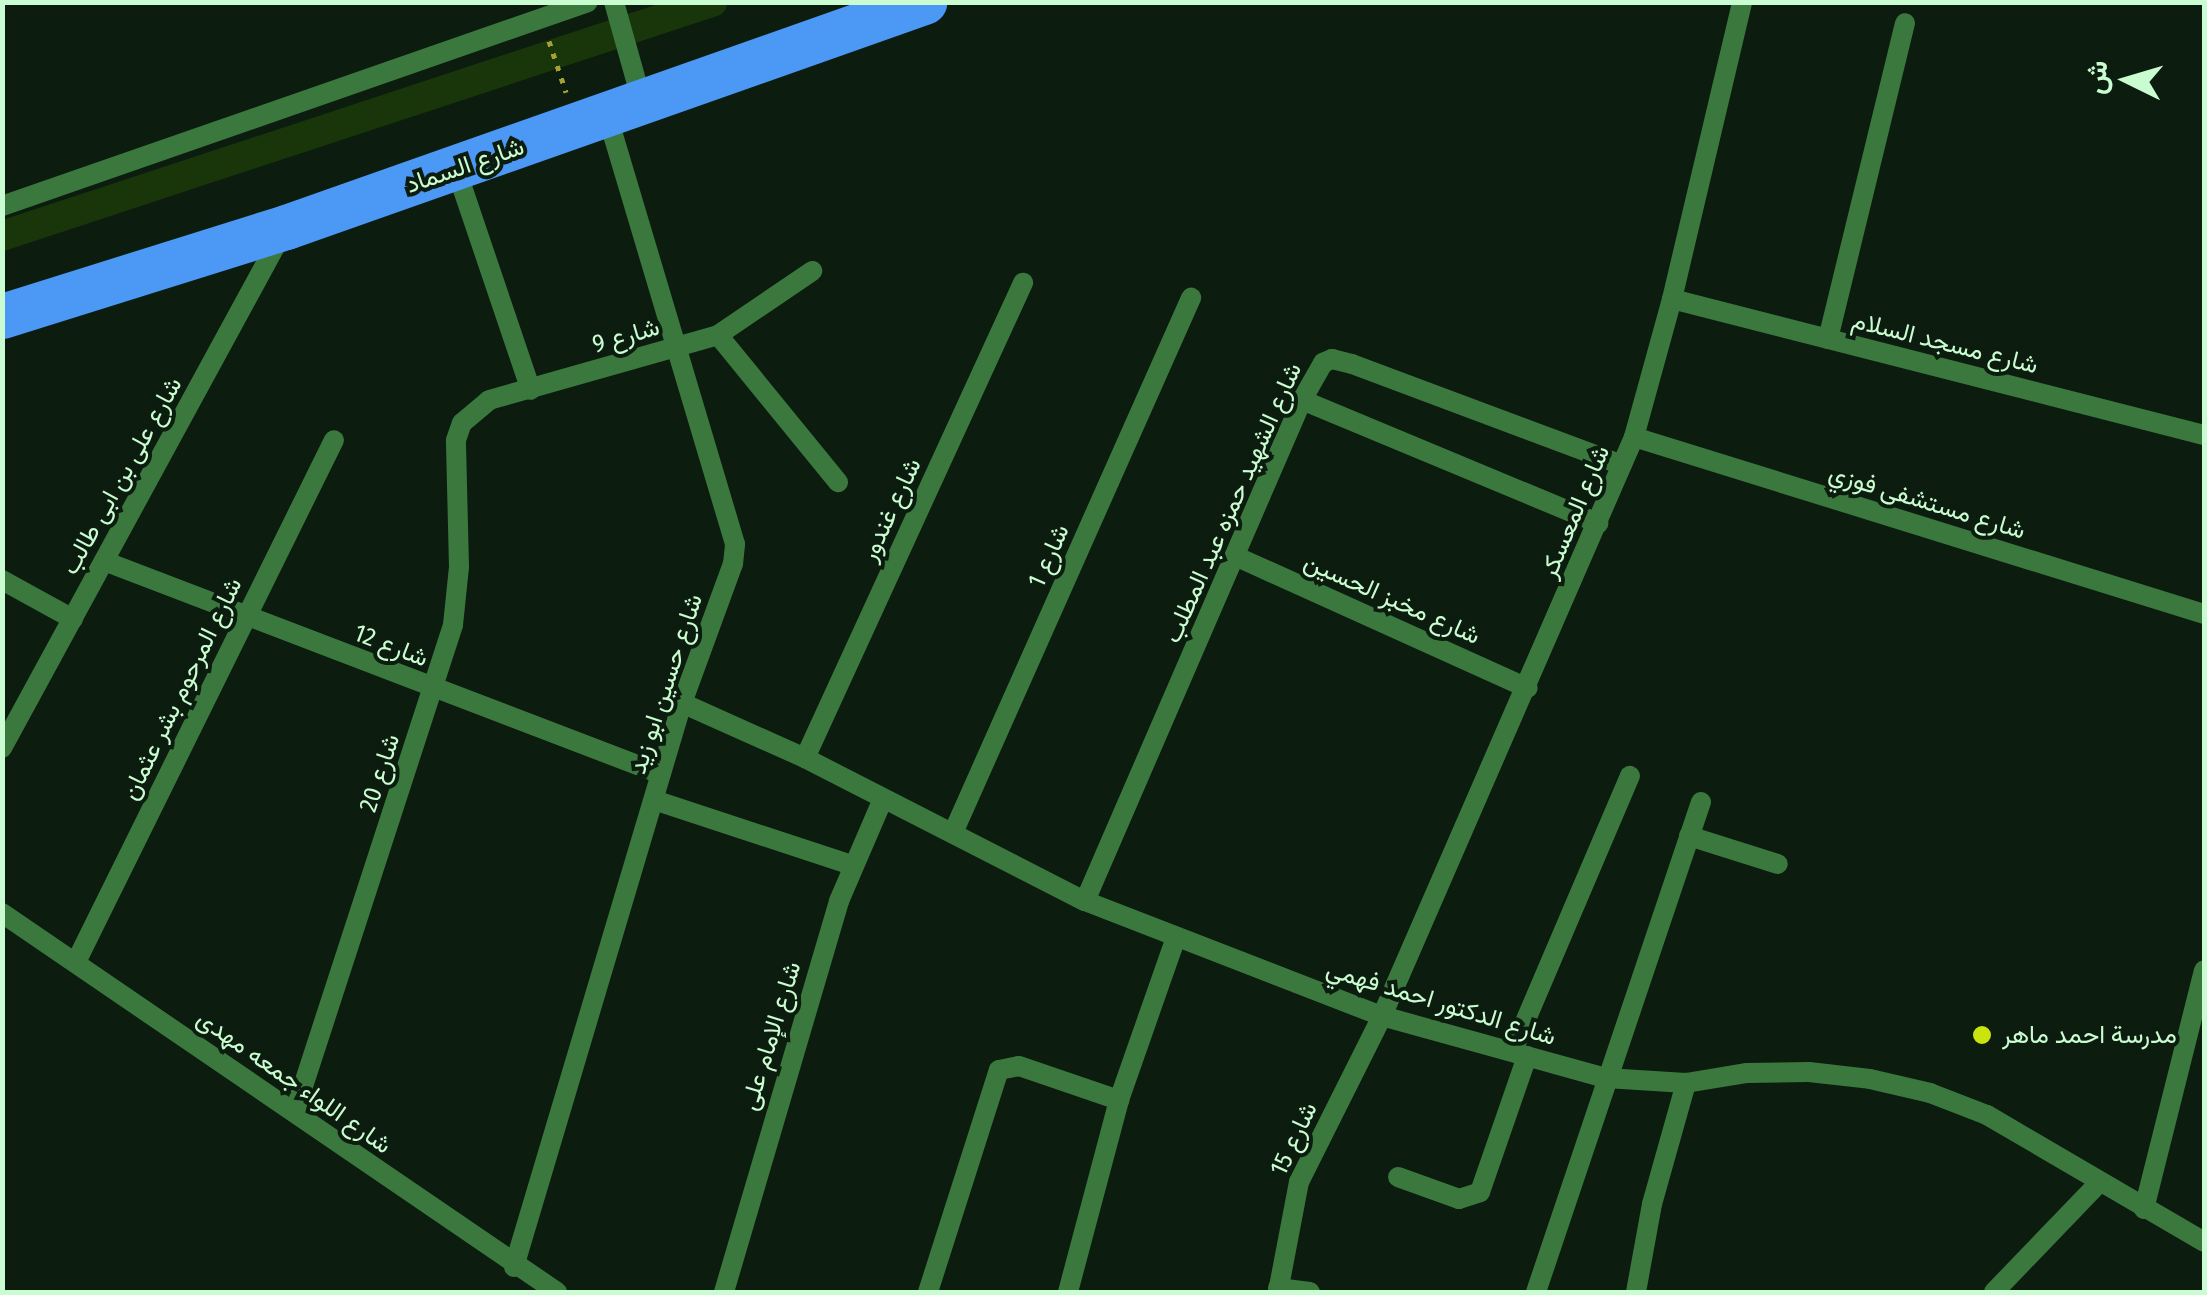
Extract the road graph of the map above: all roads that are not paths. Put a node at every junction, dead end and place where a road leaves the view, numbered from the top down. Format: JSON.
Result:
{"nodes":[{"id":1,"x":588,"y":2,"type":"edge"},
{"id":2,"x":924,"y":2,"type":"edge"},
{"id":3,"x":1742,"y":2,"type":"edge"},
{"id":4,"x":616,"y":11,"type":"edge"},
{"id":5,"x":1904,"y":23,"type":"dead end"},
{"id":6,"x":628,"y":96,"type":"junction"},
{"id":7,"x":456,"y":169,"type":"junction"},
{"id":8,"x":2,"y":206,"type":"edge"},
{"id":9,"x":286,"y":227,"type":"junction"},
{"id":10,"x":812,"y":271,"type":"dead end"},
{"id":11,"x":1023,"y":283,"type":"dead end"},
{"id":12,"x":1191,"y":298,"type":"dead end"},
{"id":13,"x":1672,"y":299,"type":"junction"},
{"id":14,"x":2,"y":316,"type":"edge"},
{"id":15,"x":718,"y":335,"type":"junction"},
{"id":16,"x":1828,"y":338,"type":"junction"},
{"id":17,"x":676,"y":348,"type":"junction"},
{"id":18,"x":530,"y":390,"type":"junction"},
{"id":19,"x":1302,"y":400,"type":"junction"},
{"id":20,"x":2204,"y":435,"type":"edge"},
{"id":21,"x":1634,"y":437,"type":"junction"},
{"id":22,"x":334,"y":440,"type":"dead end"},
{"id":23,"x":456,"y":440,"type":"joint"},
{"id":24,"x":1622,"y":466,"type":"junction"},
{"id":25,"x":838,"y":482,"type":"dead end"},
{"id":26,"x":1598,"y":523,"type":"junction"},
{"id":27,"x":1235,"y":556,"type":"junction"},
{"id":28,"x":104,"y":561,"type":"junction"},
{"id":29,"x":2,"y":580,"type":"edge"},
{"id":30,"x":2204,"y":614,"type":"edge"},
{"id":31,"x":246,"y":616,"type":"junction"},
{"id":32,"x":72,"y":619,"type":"junction"},
{"id":33,"x":1528,"y":688,"type":"junction"},
{"id":34,"x":434,"y":690,"type":"junction"},
{"id":35,"x":682,"y":703,"type":"junction"},
{"id":36,"x":2,"y":748,"type":"edge"},
{"id":37,"x":805,"y":758,"type":"junction"},
{"id":38,"x":662,"y":774,"type":"junction"},
{"id":39,"x":1630,"y":776,"type":"dead end"},
{"id":40,"x":883,"y":799,"type":"junction"},
{"id":41,"x":654,"y":800,"type":"junction"},
{"id":42,"x":1700,"y":802,"type":"dead end"},
{"id":43,"x":953,"y":833,"type":"junction"},
{"id":44,"x":1689,"y":836,"type":"junction"},
{"id":45,"x":1778,"y":864,"type":"dead end"},
{"id":46,"x":852,"y":865,"type":"junction"},
{"id":47,"x":1085,"y":901,"type":"junction"},
{"id":48,"x":2,"y":913,"type":"edge"},
{"id":49,"x":1176,"y":937,"type":"junction"},
{"id":50,"x":76,"y":962,"type":"junction"},
{"id":51,"x":2204,"y":970,"type":"edge"},
{"id":52,"x":1382,"y":1016,"type":"junction"},
{"id":53,"x":1520,"y":1053,"type":"junction"},
{"id":54,"x":1606,"y":1078,"type":"junction"},
{"id":55,"x":1686,"y":1083,"type":"junction"},
{"id":56,"x":1119,"y":1100,"type":"junction"},
{"id":57,"x":294,"y":1112,"type":"junction"},
{"id":58,"x":1398,"y":1176,"type":"dead end"},
{"id":59,"x":2098,"y":1184,"type":"junction"},
{"id":60,"x":2144,"y":1210,"type":"junction"},
{"id":61,"x":2204,"y":1242,"type":"edge"},
{"id":62,"x":514,"y":1266,"type":"junction"},
{"id":63,"x":1278,"y":1290,"type":"edge"},
{"id":64,"x":556,"y":1292,"type":"edge"},
{"id":65,"x":724,"y":1292,"type":"edge"},
{"id":66,"x":928,"y":1292,"type":"edge"},
{"id":67,"x":1068,"y":1292,"type":"edge"},
{"id":68,"x":1310,"y":1292,"type":"edge"},
{"id":69,"x":1536,"y":1292,"type":"edge"},
{"id":70,"x":1636,"y":1292,"type":"edge"},
{"id":71,"x":1994,"y":1292,"type":"edge"}],
"edges":[{"from":1,"to":8,"type":"street"},
{"from":2,"to":6,"type":"highway","name":"شارع السماد"},
{"from":3,"to":13,"type":"street","name":"شارع المعسكر"},
{"from":4,"to":6,"type":"street","name":"شارع حسين ابو زيد"},
{"from":5,"to":16,"type":"street"},
{"from":6,"to":7,"type":"highway","name":"شارع السماد"},
{"from":6,"to":17,"type":"street","name":"شارع حسين ابو زيد"},
{"from":7,"to":9,"type":"highway","name":"شارع السماد"},
{"from":7,"to":18,"type":"street"},
{"from":9,"to":14,"type":"highway","name":"شارع السماد"},
{"from":9,"to":28,"type":"street","name":"شارع على بن ابى طالب"},
{"from":10,"to":15,"type":"street","name":"شارع 9"},
{"from":11,"to":37,"type":"street","name":"شارع غندور"},
{"from":12,"to":43,"type":"street","name":"شارع 1"},
{"from":13,"to":16,"type":"street","name":"شارع مسجد السلام"},
{"from":13,"to":21,"type":"street","name":"شارع المعسكر"},
{"from":15,"to":17,"type":"street","name":"شارع 9"},
{"from":15,"to":25,"type":"street"},
{"from":16,"to":20,"type":"street","name":"شارع مسجد السلام"},
{"from":17,"to":18,"type":"street","name":"شارع 9"},
{"from":17,"to":35,"type":"street","name":"شارع حسين ابو زيد"},
{"from":18,"to":23,"type":"street","name":"شارع 9"},
{"from":19,"to":24,"type":"street","name":"شارع الشهيد حمزه عبد المطلب"},
{"from":19,"to":26,"type":"street"},
{"from":19,"to":27,"type":"street","name":"شارع الشهيد حمزه عبد المطلب"},
{"from":21,"to":24,"type":"street","name":"شارع المعسكر"},
{"from":21,"to":30,"type":"street","name":"شارع مستشفى فوزي"},
{"from":22,"to":31,"type":"street","name":"شارع المرحوم بشر عثمان"},
{"from":23,"to":34,"type":"street","name":"شارع 20"},
{"from":24,"to":26,"type":"street","name":"شارع المعسكر"},
{"from":26,"to":33,"type":"street","name":"شارع المعسكر"},
{"from":27,"to":33,"type":"street","name":"شارع مخبز الحسين"},
{"from":27,"to":47,"type":"street","name":"شارع الشهيد حمزه عبد المطلب"},
{"from":28,"to":31,"type":"street","name":"شارع 12"},
{"from":28,"to":32,"type":"street","name":"شارع على بن ابى طالب"},
{"from":29,"to":32,"type":"street"},
{"from":31,"to":34,"type":"street","name":"شارع 12"},
{"from":31,"to":50,"type":"street","name":"شارع المرحوم بشر عثمان"},
{"from":32,"to":36,"type":"street","name":"شارع على بن ابى طالب"},
{"from":33,"to":52,"type":"street","name":"شارع المعسكر"},
{"from":34,"to":38,"type":"street","name":"شارع 12"},
{"from":34,"to":57,"type":"street","name":"شارع 20"},
{"from":35,"to":37,"type":"street","name":"شارع الدكتور احمد فهمي"},
{"from":35,"to":38,"type":"street","name":"شارع حسين ابو زيد"},
{"from":37,"to":40,"type":"street","name":"شارع الدكتور احمد فهمي"},
{"from":38,"to":41,"type":"street","name":"شارع حسين ابو زيد"},
{"from":39,"to":53,"type":"street"},
{"from":40,"to":43,"type":"street","name":"شارع الدكتور احمد فهمي"},
{"from":40,"to":46,"type":"street","name":"شارع الإمام على"},
{"from":41,"to":46,"type":"street"},
{"from":41,"to":62,"type":"street","name":"شارع حسين ابو زيد"},
{"from":42,"to":44,"type":"street"},
{"from":43,"to":47,"type":"street","name":"شارع الدكتور احمد فهمي"},
{"from":44,"to":45,"type":"street"},
{"from":44,"to":54,"type":"street"},
{"from":46,"to":65,"type":"street","name":"شارع الإمام على"},
{"from":47,"to":49,"type":"street","name":"شارع الدكتور احمد فهمي"},
{"from":48,"to":50,"type":"street","name":"شارع اللواء جمعه مهدى"},
{"from":49,"to":52,"type":"street","name":"شارع الدكتور احمد فهمي"},
{"from":49,"to":56,"type":"street"},
{"from":50,"to":57,"type":"street","name":"شارع اللواء جمعه مهدى"},
{"from":51,"to":60,"type":"street"},
{"from":52,"to":53,"type":"street","name":"شارع الدكتور احمد فهمي"},
{"from":52,"to":63,"type":"street","name":"شارع 15"},
{"from":53,"to":54,"type":"street","name":"شارع الدكتور احمد فهمي"},
{"from":53,"to":58,"type":"street"},
{"from":54,"to":55,"type":"street","name":"شارع الدكتور احمد فهمي"},
{"from":54,"to":69,"type":"street"},
{"from":55,"to":59,"type":"street","name":"شارع الدكتور احمد فهمي"},
{"from":55,"to":70,"type":"street"},
{"from":56,"to":66,"type":"street"},
{"from":56,"to":67,"type":"street"},
{"from":57,"to":62,"type":"street","name":"شارع اللواء جمعه مهدى"},
{"from":59,"to":60,"type":"street","name":"شارع الدكتور احمد فهمي"},
{"from":59,"to":71,"type":"street"},
{"from":60,"to":61,"type":"street","name":"شارع الدكتور احمد فهمي"},
{"from":62,"to":64,"type":"street","name":"شارع اللواء جمعه مهدى"},
{"from":63,"to":68,"type":"street"}]}
